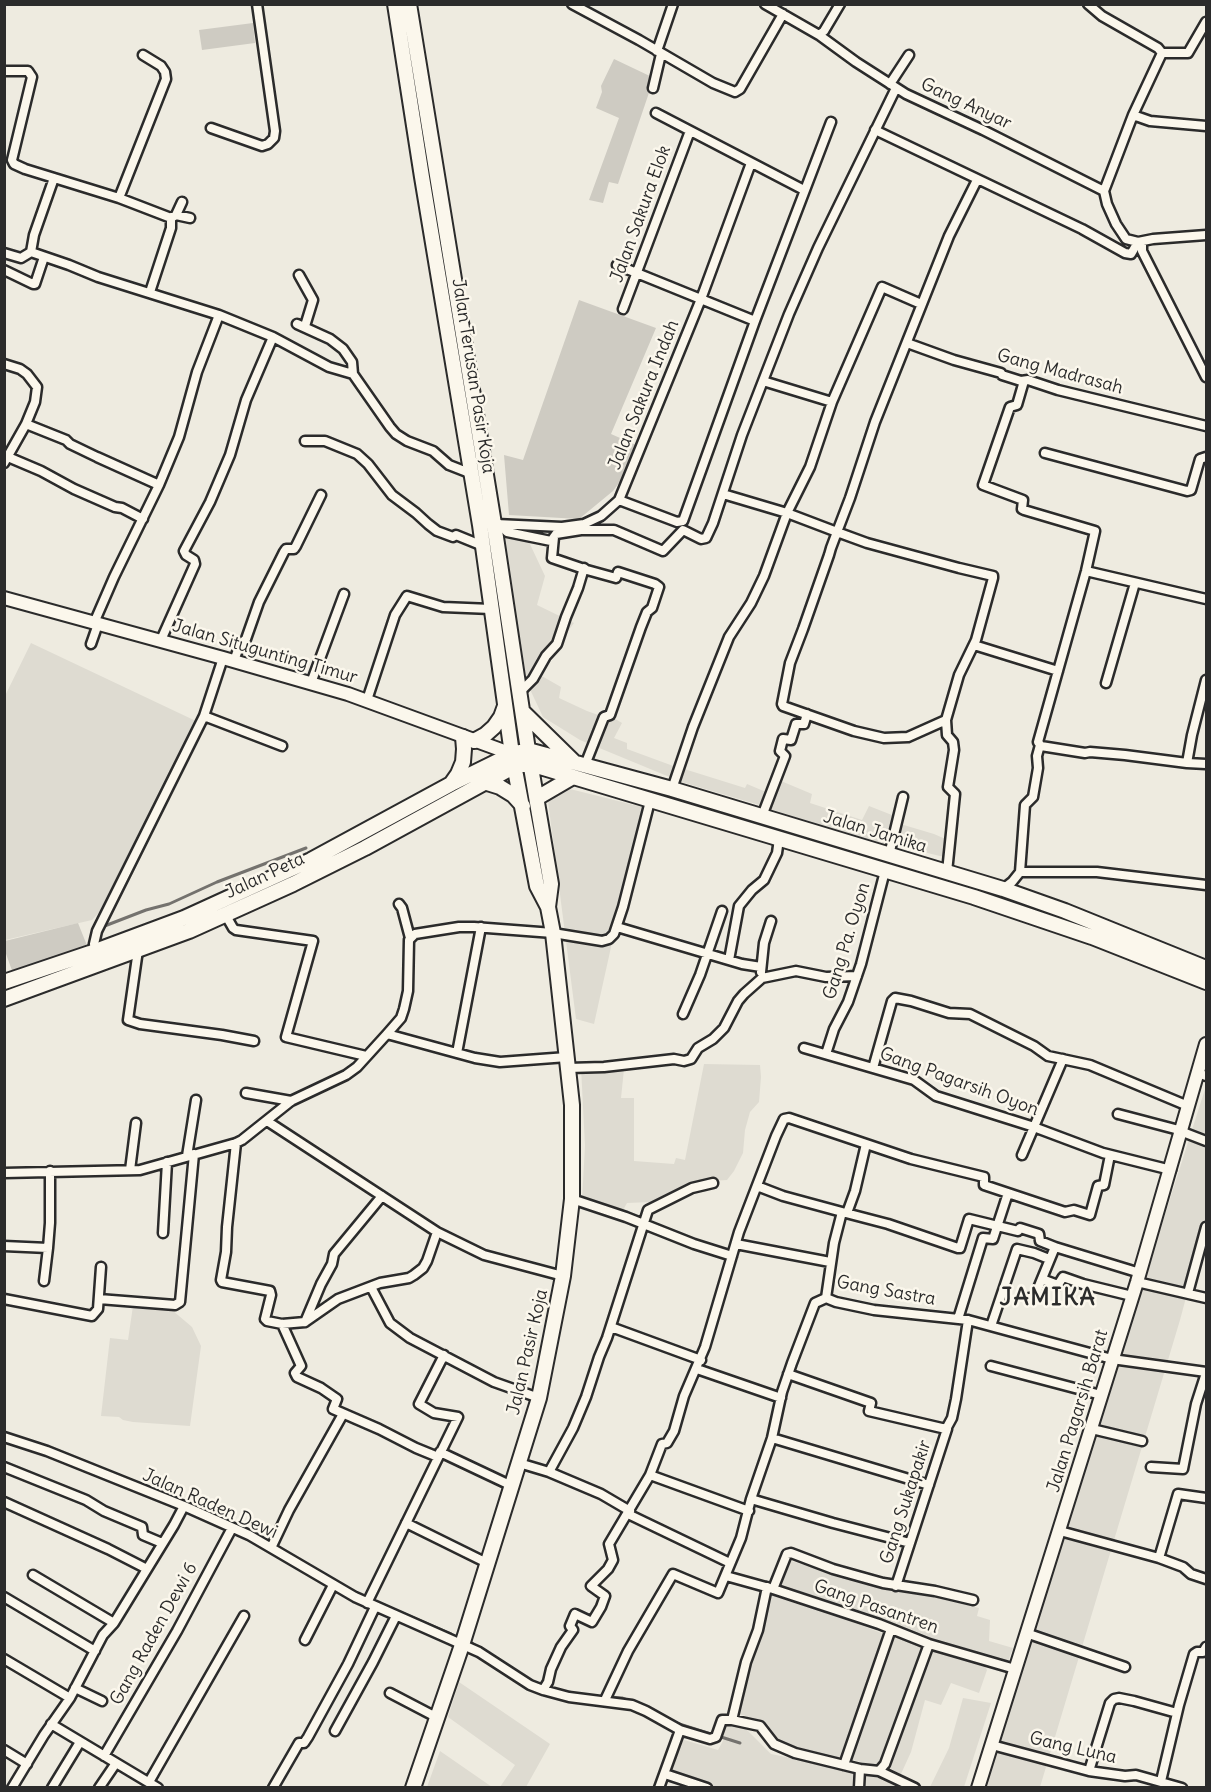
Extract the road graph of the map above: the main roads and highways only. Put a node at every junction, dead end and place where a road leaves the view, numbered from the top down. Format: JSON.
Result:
{"nodes":[{"id":1,"x":395,"y":4,"type":"edge"},
{"id":2,"x":409,"y":4,"type":"edge"},
{"id":3,"x":491,"y":524,"type":"junction"},
{"id":4,"x":505,"y":705,"type":"junction"},
{"id":5,"x":523,"y":712,"type":"junction"},
{"id":6,"x":528,"y":750,"type":"junction"},
{"id":7,"x":514,"y":760,"type":"junction"},
{"id":8,"x":530,"y":764,"type":"junction"},
{"id":9,"x":580,"y":764,"type":"junction"},
{"id":10,"x":573,"y":777,"type":"junction"},
{"id":11,"x":484,"y":782,"type":"junction"},
{"id":12,"x":451,"y":784,"type":"junction"},
{"id":13,"x":537,"y":798,"type":"junction"},
{"id":14,"x":523,"y":806,"type":"junction"},
{"id":15,"x":548,"y":907,"type":"junction"},
{"id":16,"x":187,"y":924,"type":"junction"},
{"id":17,"x":1206,"y":965,"type":"edge"},
{"id":18,"x":1189,"y":968,"type":"junction"},
{"id":19,"x":4,"y":982,"type":"edge"},
{"id":20,"x":1206,"y":982,"type":"edge"},
{"id":21,"x":1206,"y":993,"type":"edge"},
{"id":22,"x":4,"y":999,"type":"edge"},
{"id":23,"x":413,"y":1788,"type":"edge"}],
"edges":[{"from":1,"to":3,"type":"main road","name":"Jalan Terusan Pasir Koja"},
{"from":2,"to":3,"type":"main road","name":"Jalan Terusan Pasir Koja"},
{"from":3,"to":4,"type":"main road","name":"Jalan Terusan Pasir Koja"},
{"from":3,"to":5,"type":"main road","name":"Jalan Terusan Pasir Koja"},
{"from":4,"to":7,"type":"main road","name":"Jalan Terusan Pasir Koja"},
{"from":4,"to":12,"type":"main road"},
{"from":5,"to":6,"type":"main road","name":"Jalan Terusan Pasir Koja"},
{"from":5,"to":9,"type":"main road"},
{"from":6,"to":7,"type":"main road","name":"Jalan Peta"},
{"from":6,"to":8,"type":"main road","name":"Jalan Pasir Koja"},
{"from":6,"to":9,"type":"main road","name":"Jalan Jamika"},
{"from":7,"to":8,"type":"main road","name":"Jalan Peta"},
{"from":7,"to":11,"type":"main road","name":"Jalan Peta"},
{"from":7,"to":12,"type":"main road","name":"Jalan Peta"},
{"from":7,"to":14,"type":"main road","name":"Jalan Pasir Koja"},
{"from":8,"to":10,"type":"main road","name":"Jalan Jamika"},
{"from":8,"to":13,"type":"main road","name":"Jalan Pasir Koja"},
{"from":9,"to":18,"type":"main road","name":"Jalan Jamika"},
{"from":10,"to":13,"type":"main road"},
{"from":10,"to":18,"type":"main road","name":"Jalan Jamika"},
{"from":11,"to":14,"type":"main road"},
{"from":11,"to":16,"type":"main road","name":"Jalan Peta"},
{"from":12,"to":16,"type":"main road","name":"Jalan Peta"},
{"from":13,"to":15,"type":"main road","name":"Jalan Pasir Koja"},
{"from":14,"to":15,"type":"main road","name":"Jalan Pasir Koja"},
{"from":15,"to":23,"type":"main road","name":"Jalan Pasir Koja"},
{"from":16,"to":19,"type":"main road","name":"Jalan Peta"},
{"from":16,"to":22,"type":"main road","name":"Jalan Peta"},
{"from":17,"to":18,"type":"main road"},
{"from":18,"to":20,"type":"main road","name":"Jalan Jamika"},
{"from":18,"to":21,"type":"main road"}]}
